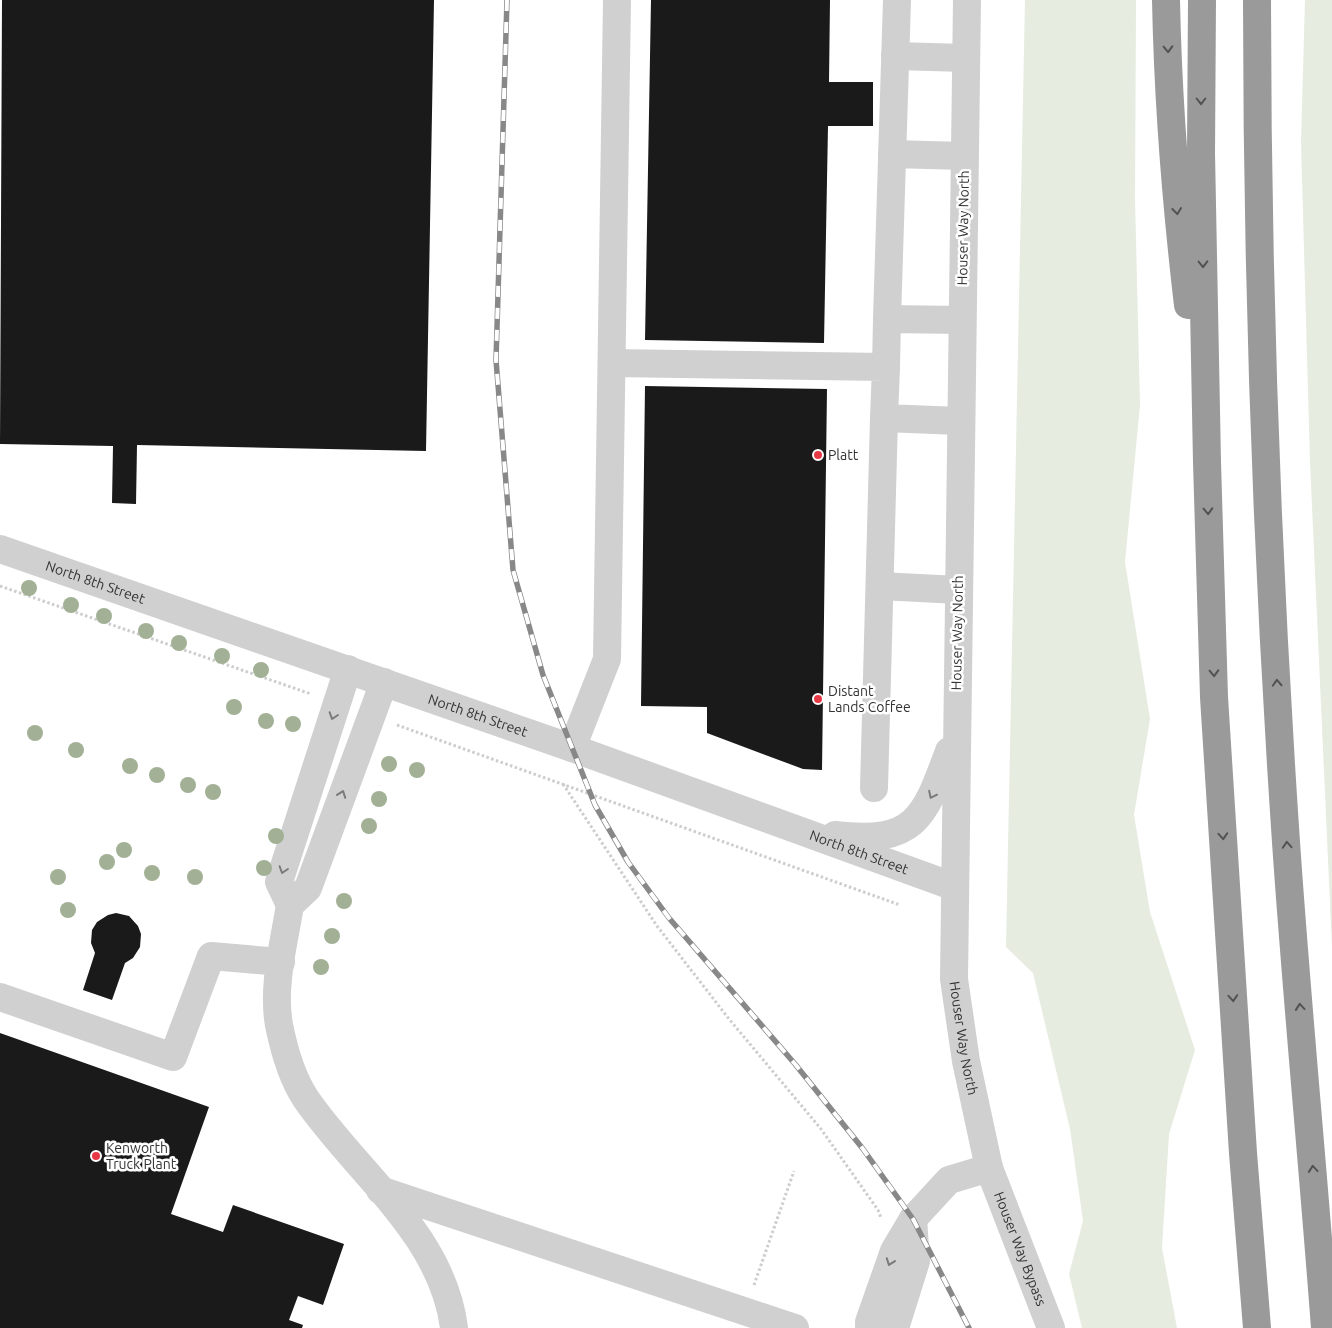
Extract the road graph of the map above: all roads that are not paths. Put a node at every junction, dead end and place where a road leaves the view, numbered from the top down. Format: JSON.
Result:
{"nodes":[{"id":1,"x":617,"y":0,"type":"edge"},
{"id":2,"x":897,"y":0,"type":"edge"},
{"id":3,"x":967,"y":0,"type":"edge"},
{"id":4,"x":1166,"y":0,"type":"edge"},
{"id":5,"x":1202,"y":0,"type":"edge"},
{"id":6,"x":1257,"y":0,"type":"edge"},
{"id":7,"x":895,"y":56,"type":"junction"},
{"id":8,"x":966,"y":58,"type":"junction"},
{"id":9,"x":892,"y":154,"type":"junction"},
{"id":10,"x":964,"y":156,"type":"junction"},
{"id":11,"x":887,"y":318,"type":"junction"},
{"id":12,"x":962,"y":320,"type":"junction"},
{"id":13,"x":612,"y":363,"type":"junction"},
{"id":14,"x":886,"y":367,"type":"junction"},
{"id":15,"x":884,"y":418,"type":"junction"},
{"id":16,"x":960,"y":421,"type":"junction"},
{"id":17,"x":1207,"y":462,"type":"junction"},
{"id":18,"x":0,"y":548,"type":"edge"},
{"id":19,"x":880,"y":586,"type":"junction"},
{"id":20,"x":958,"y":590,"type":"junction"},
{"id":21,"x":348,"y":669,"type":"junction"},
{"id":22,"x":384,"y":682,"type":"junction"},
{"id":23,"x":956,"y":733,"type":"junction"},
{"id":24,"x":572,"y":748,"type":"junction"},
{"id":25,"x":874,"y":788,"type":"dead end"},
{"id":26,"x":800,"y":831,"type":"junction"},
{"id":27,"x":955,"y":887,"type":"junction"},
{"id":28,"x":290,"y":905,"type":"junction"},
{"id":29,"x":281,"y":962,"type":"junction"},
{"id":30,"x":0,"y":997,"type":"edge"},
{"id":31,"x":989,"y":1168,"type":"junction"},
{"id":32,"x":380,"y":1190,"type":"junction"},
{"id":33,"x":1317,"y":1218,"type":"junction"},
{"id":34,"x":913,"y":1219,"type":"junction"},
{"id":35,"x":1332,"y":1320,"type":"edge"},
{"id":36,"x":454,"y":1328,"type":"edge"},
{"id":37,"x":794,"y":1328,"type":"edge"},
{"id":38,"x":868,"y":1328,"type":"edge"},
{"id":39,"x":895,"y":1328,"type":"edge"},
{"id":40,"x":1051,"y":1328,"type":"edge"},
{"id":41,"x":1257,"y":1328,"type":"edge"},
{"id":42,"x":1325,"y":1328,"type":"edge"}],
"edges":[{"from":1,"to":13,"type":"street"},
{"from":2,"to":7,"type":"street"},
{"from":3,"to":8,"type":"street","name":"Houser Way North"},
{"from":4,"to":17,"type":"highway","one_way":true},
{"from":5,"to":17,"type":"highway","one_way":true},
{"from":33,"to":6,"type":"highway","one_way":true},
{"from":7,"to":8,"type":"street"},
{"from":7,"to":9,"type":"street"},
{"from":8,"to":10,"type":"street","name":"Houser Way North"},
{"from":9,"to":10,"type":"street"},
{"from":9,"to":11,"type":"street"},
{"from":10,"to":12,"type":"street","name":"Houser Way North"},
{"from":11,"to":12,"type":"street"},
{"from":11,"to":14,"type":"street"},
{"from":12,"to":16,"type":"street","name":"Houser Way North"},
{"from":13,"to":14,"type":"street"},
{"from":13,"to":24,"type":"street"},
{"from":14,"to":15,"type":"street"},
{"from":15,"to":16,"type":"street"},
{"from":15,"to":19,"type":"street"},
{"from":16,"to":20,"type":"street","name":"Houser Way North"},
{"from":17,"to":41,"type":"highway","one_way":true},
{"from":18,"to":21,"type":"street","name":"North 8th Street"},
{"from":19,"to":20,"type":"street"},
{"from":19,"to":25,"type":"street"},
{"from":20,"to":23,"type":"street","name":"Houser Way North"},
{"from":21,"to":22,"type":"street","name":"North 8th Street"},
{"from":21,"to":28,"type":"street","one_way":true},
{"from":22,"to":24,"type":"street","name":"North 8th Street"},
{"from":28,"to":22,"type":"street","one_way":true},
{"from":23,"to":26,"type":"street","one_way":true},
{"from":23,"to":27,"type":"street","name":"Houser Way North"},
{"from":24,"to":26,"type":"street","name":"North 8th Street"},
{"from":26,"to":27,"type":"street","name":"North 8th Street"},
{"from":27,"to":31,"type":"street","name":"Houser Way North"},
{"from":28,"to":29,"type":"street"},
{"from":29,"to":30,"type":"street"},
{"from":29,"to":32,"type":"street"},
{"from":31,"to":34,"type":"street"},
{"from":31,"to":40,"type":"street","name":"Houser Way Bypass"},
{"from":32,"to":36,"type":"street"},
{"from":32,"to":37,"type":"street"},
{"from":33,"to":35,"type":"highway"},
{"from":33,"to":42,"type":"highway"},
{"from":34,"to":38,"type":"street","one_way":true},
{"from":34,"to":39,"type":"street"}]}
